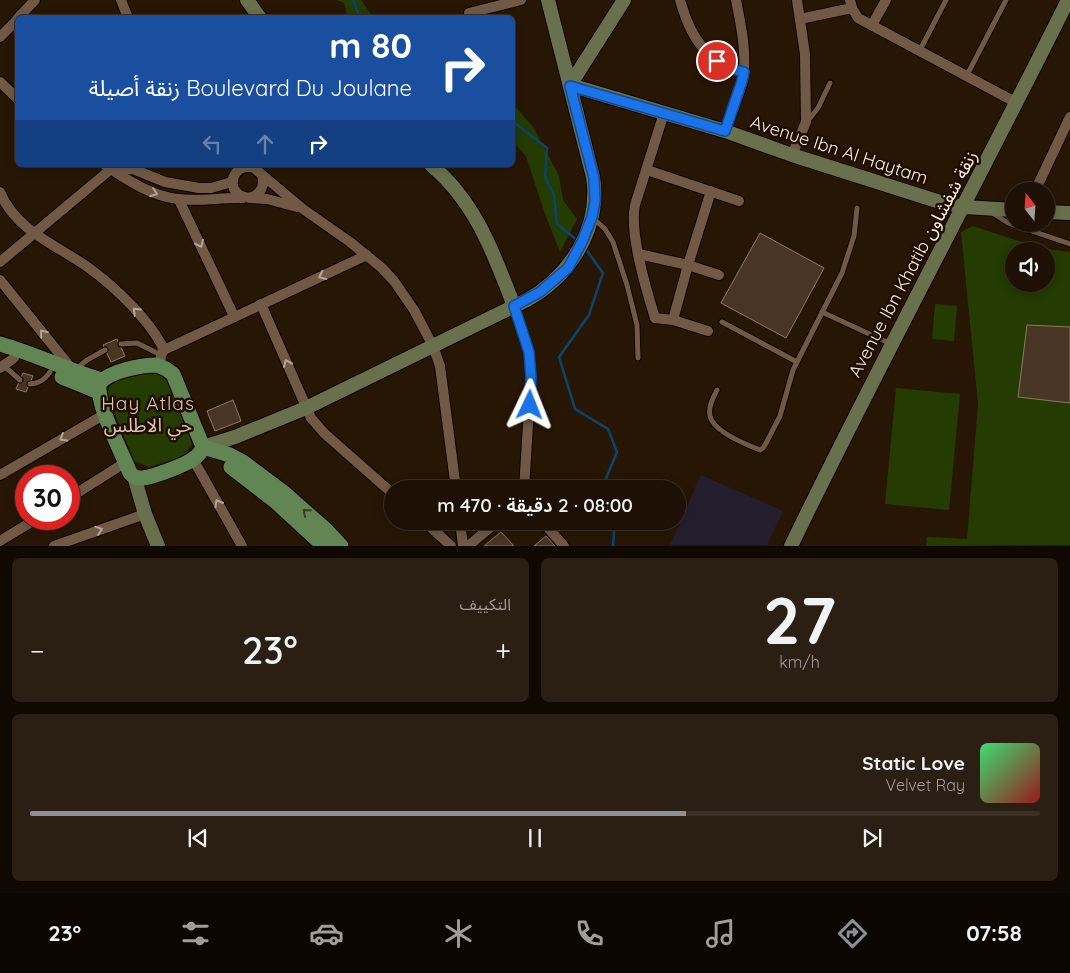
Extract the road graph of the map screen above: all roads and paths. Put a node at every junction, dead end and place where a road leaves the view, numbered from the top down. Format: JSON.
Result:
{"nodes":[{"id":1,"x":35,"y":0,"type":"edge"},
{"id":2,"x":121,"y":0,"type":"edge"},
{"id":3,"x":247,"y":0,"type":"edge"},
{"id":4,"x":522,"y":0,"type":"edge"},
{"id":5,"x":548,"y":0,"type":"edge"},
{"id":6,"x":624,"y":0,"type":"edge"},
{"id":7,"x":680,"y":0,"type":"edge"},
{"id":8,"x":736,"y":0,"type":"edge"},
{"id":9,"x":797,"y":0,"type":"edge"},
{"id":10,"x":886,"y":0,"type":"edge"},
{"id":11,"x":946,"y":0,"type":"edge"},
{"id":12,"x":1006,"y":0,"type":"edge"},
{"id":13,"x":1068,"y":0,"type":"edge"},
{"id":14,"x":851,"y":4,"type":"edge"},
{"id":15,"x":469,"y":13,"type":"dead end"},
{"id":16,"x":21,"y":15,"type":"edge"},
{"id":17,"x":127,"y":15,"type":"edge"},
{"id":18,"x":258,"y":15,"type":"edge"},
{"id":19,"x":800,"y":19,"type":"junction"},
{"id":20,"x":15,"y":21,"type":"edge"},
{"id":21,"x":872,"y":25,"type":"junction"},
{"id":22,"x":0,"y":37,"type":"edge"},
{"id":23,"x":920,"y":50,"type":"junction"},
{"id":24,"x":744,"y":72,"type":"junction"},
{"id":25,"x":967,"y":75,"type":"junction"},
{"id":26,"x":0,"y":82,"type":"edge"},
{"id":27,"x":830,"y":83,"type":"dead end"},
{"id":28,"x":570,"y":86,"type":"junction"},
{"id":29,"x":15,"y":96,"type":"edge"},
{"id":30,"x":1017,"y":102,"type":"junction"},
{"id":31,"x":664,"y":114,"type":"junction"},
{"id":32,"x":1070,"y":117,"type":"edge"},
{"id":33,"x":806,"y":122,"type":"junction"},
{"id":34,"x":725,"y":131,"type":"junction"},
{"id":35,"x":792,"y":155,"type":"junction"},
{"id":36,"x":108,"y":167,"type":"edge"},
{"id":37,"x":433,"y":167,"type":"edge"},
{"id":38,"x":258,"y":169,"type":"edge"},
{"id":39,"x":647,"y":170,"type":"junction"},
{"id":40,"x":232,"y":174,"type":"edge"},
{"id":41,"x":1039,"y":182,"type":"edge"},
{"id":42,"x":711,"y":191,"type":"junction"},
{"id":43,"x":0,"y":192,"type":"edge"},
{"id":44,"x":248,"y":198,"type":"junction"},
{"id":45,"x":179,"y":200,"type":"junction"},
{"id":46,"x":739,"y":200,"type":"dead end"},
{"id":47,"x":964,"y":207,"type":"junction"},
{"id":48,"x":857,"y":208,"type":"dead end"},
{"id":49,"x":984,"y":208,"type":"junction"},
{"id":50,"x":303,"y":209,"type":"junction"},
{"id":51,"x":1005,"y":209,"type":"edge"},
{"id":52,"x":1055,"y":213,"type":"edge"},
{"id":53,"x":1070,"y":214,"type":"edge"},
{"id":54,"x":590,"y":221,"type":"junction"},
{"id":55,"x":35,"y":233,"type":"junction"},
{"id":56,"x":1070,"y":244,"type":"edge"},
{"id":57,"x":639,"y":254,"type":"junction"},
{"id":58,"x":367,"y":256,"type":"junction"},
{"id":59,"x":0,"y":262,"type":"edge"},
{"id":60,"x":688,"y":265,"type":"junction"},
{"id":61,"x":719,"y":275,"type":"dead end"},
{"id":62,"x":0,"y":280,"type":"edge"},
{"id":63,"x":261,"y":304,"type":"junction"},
{"id":64,"x":514,"y":306,"type":"junction"},
{"id":65,"x":822,"y":312,"type":"junction"},
{"id":66,"x":234,"y":316,"type":"junction"},
{"id":67,"x":673,"y":320,"type":"junction"},
{"id":68,"x":722,"y":322,"type":"dead end"},
{"id":69,"x":708,"y":331,"type":"dead end"},
{"id":70,"x":0,"y":344,"type":"edge"},
{"id":71,"x":120,"y":344,"type":"dead end"},
{"id":72,"x":891,"y":344,"type":"junction"},
{"id":73,"x":433,"y":346,"type":"junction"},
{"id":74,"x":105,"y":350,"type":"dead end"},
{"id":75,"x":161,"y":357,"type":"junction"},
{"id":76,"x":638,"y":358,"type":"dead end"},
{"id":77,"x":4,"y":361,"type":"edge"},
{"id":78,"x":797,"y":362,"type":"junction"},
{"id":79,"x":73,"y":371,"type":"junction"},
{"id":80,"x":50,"y":372,"type":"junction"},
{"id":81,"x":20,"y":380,"type":"dead end"},
{"id":82,"x":30,"y":384,"type":"dead end"},
{"id":83,"x":100,"y":386,"type":"junction"},
{"id":84,"x":717,"y":390,"type":"dead end"},
{"id":85,"x":306,"y":408,"type":"junction"},
{"id":86,"x":105,"y":414,"type":"junction"},
{"id":87,"x":199,"y":453,"type":"junction"},
{"id":88,"x":126,"y":462,"type":"junction"},
{"id":89,"x":0,"y":475,"type":"edge"},
{"id":90,"x":134,"y":476,"type":"junction"},
{"id":91,"x":455,"y":480,"type":"edge"},
{"id":92,"x":525,"y":480,"type":"edge"},
{"id":93,"x":384,"y":487,"type":"edge"},
{"id":94,"x":80,"y":491,"type":"edge"},
{"id":95,"x":144,"y":514,"type":"junction"},
{"id":96,"x":18,"y":530,"type":"edge"},
{"id":97,"x":434,"y":530,"type":"edge"},
{"id":98,"x":461,"y":530,"type":"edge"},
{"id":99,"x":487,"y":530,"type":"edge"},
{"id":100,"x":550,"y":530,"type":"edge"},
{"id":101,"x":0,"y":541,"type":"edge"},
{"id":102,"x":54,"y":546,"type":"edge"},
{"id":103,"x":158,"y":546,"type":"edge"},
{"id":104,"x":242,"y":546,"type":"edge"},
{"id":105,"x":324,"y":546,"type":"edge"},
{"id":106,"x":341,"y":546,"type":"edge"},
{"id":107,"x":451,"y":546,"type":"edge"},
{"id":108,"x":463,"y":546,"type":"edge"},
{"id":109,"x":468,"y":546,"type":"edge"},
{"id":110,"x":564,"y":546,"type":"edge"},
{"id":111,"x":791,"y":546,"type":"edge"}],
"edges":[{"from":1,"to":16,"type":"street"},
{"from":2,"to":17,"type":"street"},
{"from":3,"to":18,"type":"street"},
{"from":4,"to":15,"type":"street"},
{"from":5,"to":28,"type":"street"},
{"from":6,"to":28,"type":"street"},
{"from":7,"to":24,"type":"street"},
{"from":8,"to":24,"type":"street"},
{"from":9,"to":19,"type":"street"},
{"from":10,"to":21,"type":"street"},
{"from":11,"to":23,"type":"lane"},
{"from":12,"to":25,"type":"lane"},
{"from":13,"to":30,"type":"street","name":"Avenue Ibn Khatib زنقة شفشاون"},
{"from":14,"to":19,"type":"street"},
{"from":14,"to":21,"type":"street"},
{"from":19,"to":33,"type":"street"},
{"from":20,"to":22,"type":"street"},
{"from":21,"to":23,"type":"street"},
{"from":23,"to":25,"type":"street"},
{"from":24,"to":34,"type":"street"},
{"from":25,"to":30,"type":"street"},
{"from":26,"to":29,"type":"street"},
{"from":27,"to":33,"type":"lane"},
{"from":28,"to":31,"type":"street","name":"Avenue Ibn Al Haytam"},
{"from":28,"to":54,"type":"street"},
{"from":30,"to":47,"type":"street","name":"Avenue Ibn Khatib زنقة شفشاون"},
{"from":31,"to":34,"type":"street","name":"Avenue Ibn Al Haytam"},
{"from":31,"to":39,"type":"street"},
{"from":32,"to":41,"type":"street"},
{"from":33,"to":35,"type":"street"},
{"from":34,"to":35,"type":"street","name":"Avenue Ibn Al Haytam"},
{"from":35,"to":47,"type":"street","name":"Avenue Ibn Al Haytam"},
{"from":36,"to":40,"type":"street"},
{"from":36,"to":45,"type":"street","one_way":true},
{"from":36,"to":55,"type":"street"},
{"from":37,"to":64,"type":"street"},
{"from":38,"to":40,"type":"street"},
{"from":38,"to":44,"type":"street"},
{"from":38,"to":50,"type":"street"},
{"from":39,"to":42,"type":"street"},
{"from":39,"to":57,"type":"street"},
{"from":40,"to":44,"type":"street"},
{"from":42,"to":46,"type":"street"},
{"from":42,"to":60,"type":"street"},
{"from":43,"to":55,"type":"street"},
{"from":44,"to":45,"type":"street"},
{"from":44,"to":50,"type":"street"},
{"from":45,"to":66,"type":"street","one_way":true},
{"from":47,"to":49,"type":"street","name":"Avenue Ibn Al Haytam"},
{"from":47,"to":72,"type":"street","name":"Avenue Ibn Khatib زنقة شفشاون"},
{"from":48,"to":65,"type":"lane"},
{"from":49,"to":51,"type":"street","name":"Avenue Ibn Al Haytam"},
{"from":49,"to":56,"type":"lane"},
{"from":50,"to":58,"type":"street"},
{"from":52,"to":53,"type":"street"},
{"from":54,"to":64,"type":"street"},
{"from":54,"to":76,"type":"lane"},
{"from":55,"to":59,"type":"street"},
{"from":75,"to":55,"type":"street","one_way":true},
{"from":57,"to":60,"type":"street"},
{"from":57,"to":67,"type":"street"},
{"from":58,"to":63,"type":"street","one_way":true},
{"from":58,"to":73,"type":"street"},
{"from":60,"to":61,"type":"street"},
{"from":60,"to":67,"type":"street"},
{"from":79,"to":62,"type":"street","one_way":true},
{"from":63,"to":66,"type":"street"},
{"from":85,"to":63,"type":"street","one_way":true},
{"from":64,"to":73,"type":"street"},
{"from":64,"to":92,"type":"street"},
{"from":65,"to":72,"type":"lane"},
{"from":65,"to":78,"type":"lane"},
{"from":66,"to":75,"type":"street"},
{"from":67,"to":69,"type":"street"},
{"from":68,"to":78,"type":"lane"},
{"from":70,"to":79,"type":"main road"},
{"from":71,"to":75,"type":"lane"},
{"from":72,"to":111,"type":"street","name":"Avenue Ibn Khatib زنقة شفشاون"},
{"from":73,"to":85,"type":"street"},
{"from":73,"to":91,"type":"street"},
{"from":74,"to":79,"type":"lane"},
{"from":75,"to":83,"type":"main road"},
{"from":75,"to":87,"type":"main road"},
{"from":77,"to":80,"type":"main road"},
{"from":77,"to":81,"type":"lane"},
{"from":78,"to":84,"type":"lane"},
{"from":79,"to":83,"type":"main road"},
{"from":80,"to":82,"type":"lane"},
{"from":80,"to":83,"type":"main road"},
{"from":83,"to":86,"type":"main road"},
{"from":85,"to":87,"type":"street"},
{"from":85,"to":93,"type":"street"},
{"from":86,"to":88,"type":"main road"},
{"from":86,"to":89,"type":"street","one_way":true},
{"from":87,"to":90,"type":"main road"},
{"from":104,"to":87,"type":"street","one_way":true},
{"from":87,"to":105,"type":"main road"},
{"from":106,"to":87,"type":"main road","one_way":true},
{"from":88,"to":90,"type":"main road"},
{"from":88,"to":94,"type":"street"},
{"from":90,"to":95,"type":"street"},
{"from":102,"to":95,"type":"street","one_way":true},
{"from":95,"to":103,"type":"street"},
{"from":96,"to":101,"type":"street"},
{"from":97,"to":107,"type":"street"},
{"from":98,"to":108,"type":"street"},
{"from":99,"to":109,"type":"street"},
{"from":100,"to":110,"type":"street"}]}
